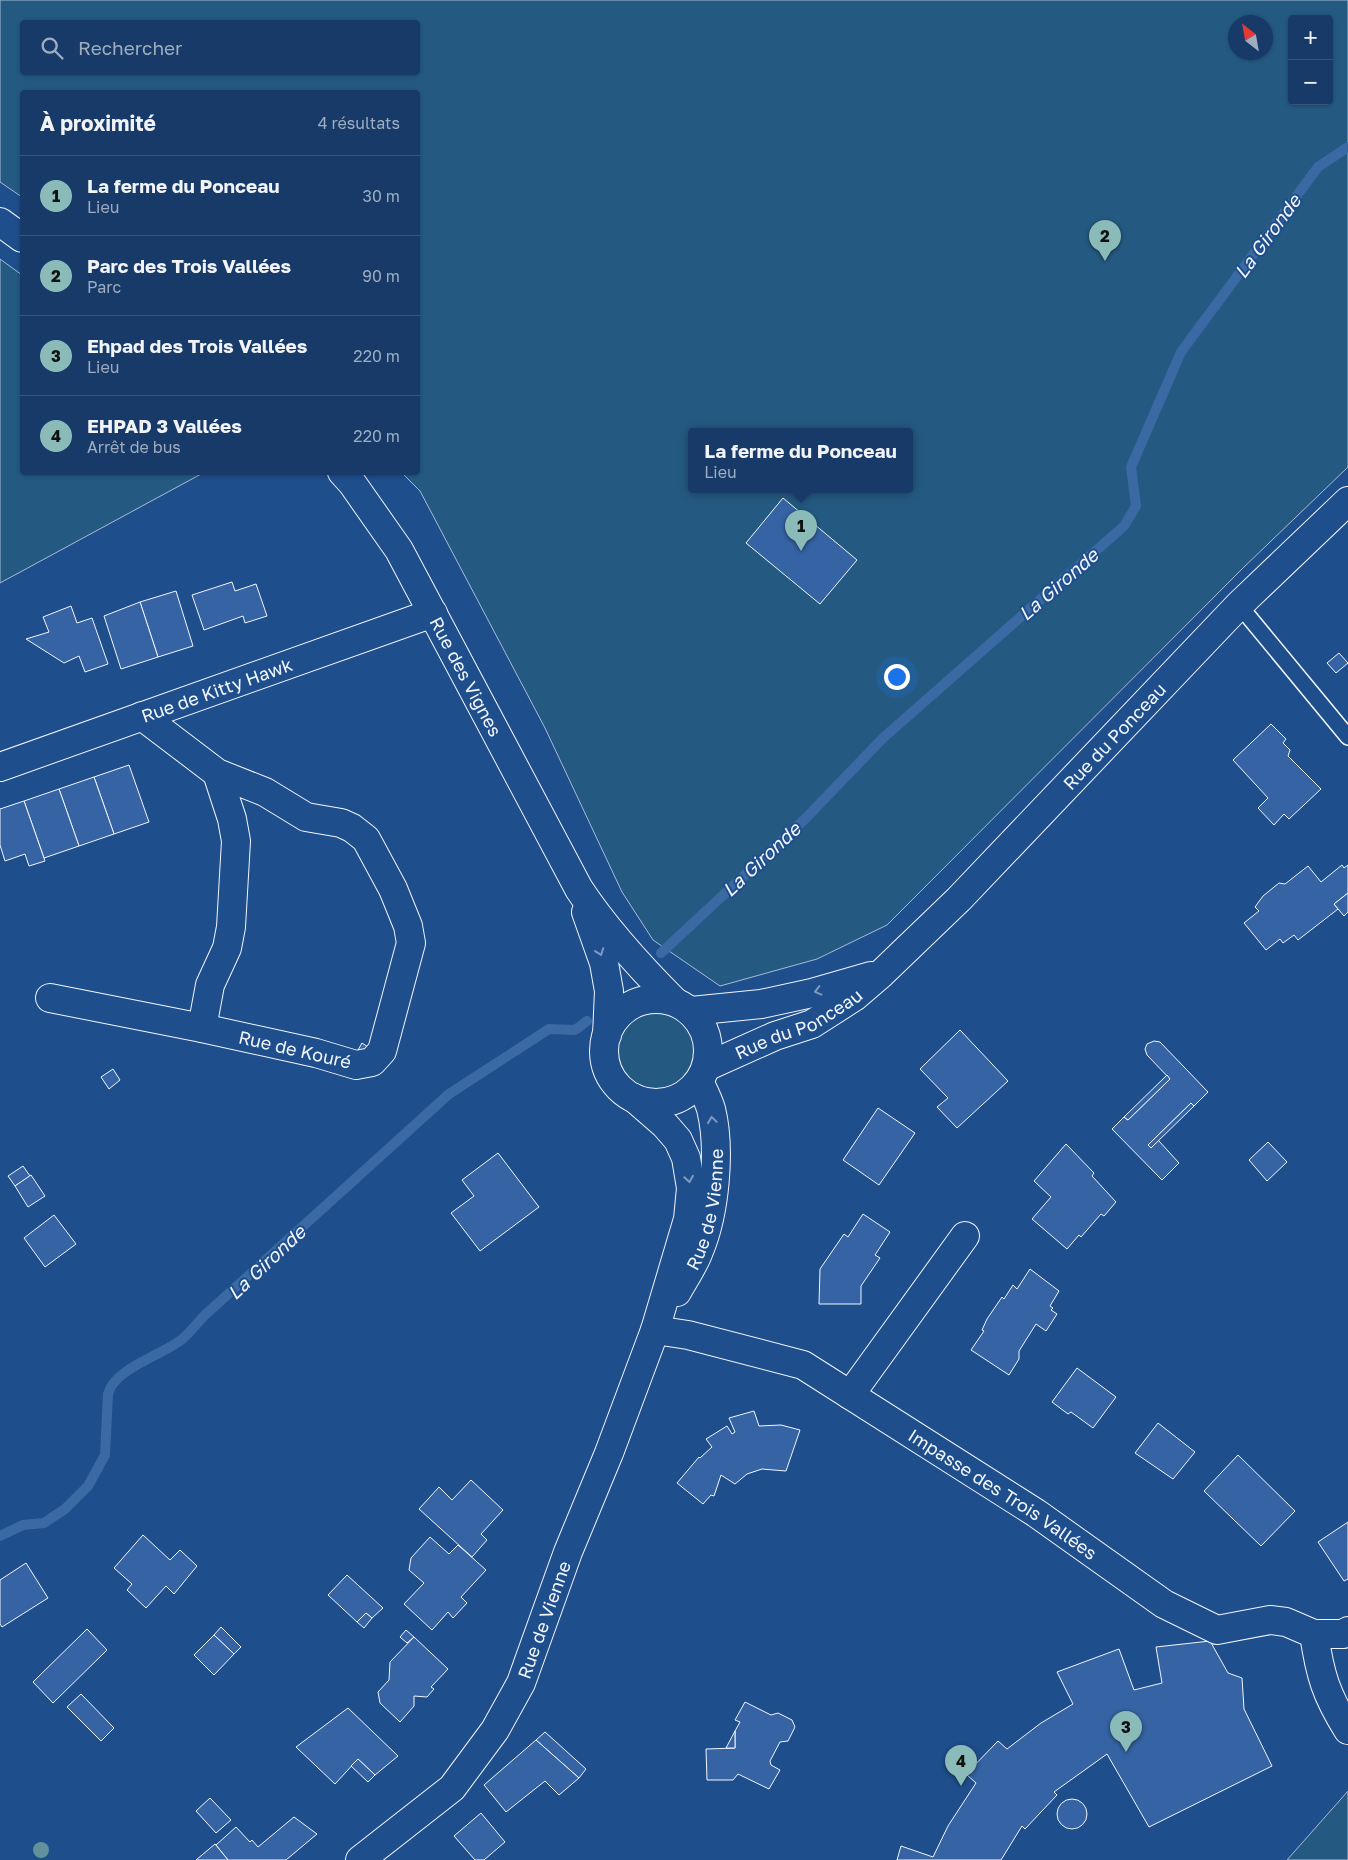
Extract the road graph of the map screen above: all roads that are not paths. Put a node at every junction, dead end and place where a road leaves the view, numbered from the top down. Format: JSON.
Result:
{"nodes":[{"id":1,"x":0,"y":222,"type":"edge"},
{"id":2,"x":20,"y":237,"type":"edge"},
{"id":3,"x":345,"y":475,"type":"edge"},
{"id":4,"x":1348,"y":501,"type":"edge"},
{"id":5,"x":1239,"y":605,"type":"junction"},
{"id":6,"x":433,"y":613,"type":"junction"},
{"id":7,"x":142,"y":716,"type":"junction"},
{"id":8,"x":1348,"y":737,"type":"edge"},
{"id":9,"x":0,"y":767,"type":"edge"},
{"id":10,"x":217,"y":773,"type":"junction"},
{"id":11,"x":580,"y":889,"type":"junction"},
{"id":12,"x":882,"y":973,"type":"junction"},
{"id":13,"x":50,"y":998,"type":"dead end"},
{"id":14,"x":683,"y":1007,"type":"junction"},
{"id":15,"x":202,"y":1028,"type":"junction"},
{"id":16,"x":606,"y":1035,"type":"junction"},
{"id":17,"x":704,"y":1073,"type":"junction"},
{"id":18,"x":634,"y":1098,"type":"junction"},
{"id":19,"x":965,"y":1236,"type":"dead end"},
{"id":20,"x":656,"y":1330,"type":"junction"},
{"id":21,"x":850,"y":1395,"type":"junction"},
{"id":22,"x":1348,"y":1631,"type":"edge"},
{"id":23,"x":1314,"y":1634,"type":"junction"},
{"id":24,"x":1348,"y":1730,"type":"edge"},
{"id":25,"x":360,"y":1860,"type":"edge"}],
"edges":[{"from":1,"to":2,"type":"street"},
{"from":3,"to":6,"type":"street","name":"Rue des Vignes"},
{"from":4,"to":5,"type":"street","name":"Rue du Ponceau"},
{"from":5,"to":8,"type":"lane"},
{"from":5,"to":12,"type":"street","name":"Rue du Ponceau"},
{"from":6,"to":7,"type":"street","name":"Rue de Kitty Hawk"},
{"from":6,"to":11,"type":"street","name":"Rue des Vignes"},
{"from":7,"to":9,"type":"street","name":"Rue de Kitty Hawk"},
{"from":7,"to":10,"type":"street","name":"Rue de Kouré"},
{"from":10,"to":15,"type":"street"},
{"from":10,"to":15,"type":"street","name":"Rue de Kouré"},
{"from":11,"to":14,"type":"street","name":"Rue des Vignes"},
{"from":11,"to":16,"type":"street","name":"Rue des Vignes","one_way":true},
{"from":12,"to":14,"type":"street","name":"Rue du Ponceau","one_way":true},
{"from":12,"to":17,"type":"street","name":"Rue du Ponceau"},
{"from":13,"to":15,"type":"street","name":"Rue de Kouré"},
{"from":14,"to":16,"type":"street"},
{"from":14,"to":17,"type":"street"},
{"from":16,"to":18,"type":"street"},
{"from":17,"to":18,"type":"street"},
{"from":20,"to":17,"type":"street","name":"Rue de Vienne","one_way":true},
{"from":18,"to":20,"type":"street","name":"Rue de Vienne","one_way":true},
{"from":19,"to":21,"type":"street"},
{"from":20,"to":21,"type":"street","name":"Impasse des Trois Vallées"},
{"from":20,"to":25,"type":"street","name":"Rue de Vienne"},
{"from":21,"to":23,"type":"street","name":"Impasse des Trois Vallées"},
{"from":22,"to":23,"type":"street","name":"Impasse des Trois Vallées"},
{"from":23,"to":24,"type":"street"}]}
